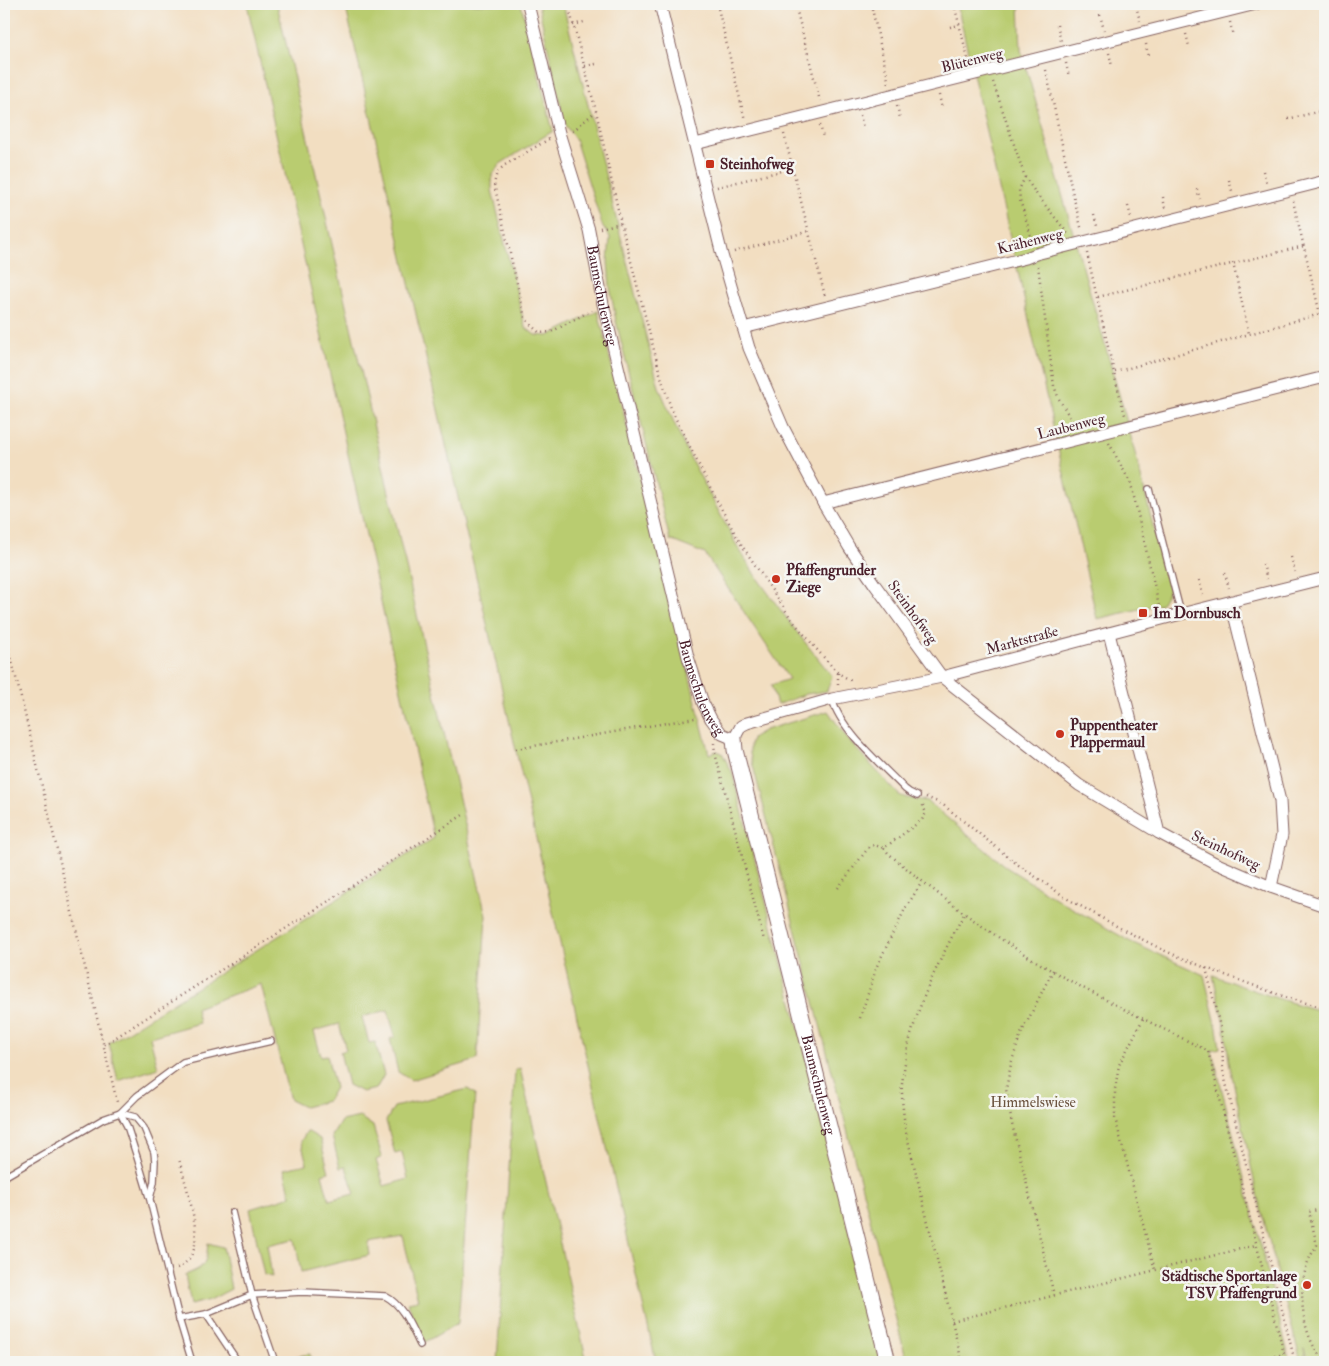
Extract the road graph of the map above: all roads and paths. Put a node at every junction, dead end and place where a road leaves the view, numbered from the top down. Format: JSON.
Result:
{"nodes":[{"id":1,"x":528,"y":4,"type":"edge"},
{"id":2,"x":568,"y":4,"type":"edge"},
{"id":3,"x":696,"y":4,"type":"edge"},
{"id":4,"x":716,"y":4,"type":"edge"},
{"id":5,"x":795,"y":4,"type":"edge"},
{"id":6,"x":871,"y":4,"type":"edge"},
{"id":7,"x":954,"y":4,"type":"edge"},
{"id":8,"x":1256,"y":4,"type":"edge"},
{"id":9,"x":661,"y":8,"type":"edge"},
{"id":10,"x":584,"y":22,"type":"dead end"},
{"id":11,"x":573,"y":24,"type":"junction"},
{"id":12,"x":959,"y":24,"type":"junction"},
{"id":13,"x":950,"y":27,"type":"dead end"},
{"id":14,"x":596,"y":64,"type":"dead end"},
{"id":15,"x":585,"y":66,"type":"junction"},
{"id":16,"x":989,"y":71,"type":"junction"},
{"id":17,"x":972,"y":75,"type":"junction"},
{"id":18,"x":892,"y":95,"type":"junction"},
{"id":19,"x":1325,"y":110,"type":"edge"},
{"id":20,"x":596,"y":111,"type":"junction"},
{"id":21,"x":823,"y":112,"type":"junction"},
{"id":22,"x":1288,"y":119,"type":"dead end"},
{"id":23,"x":782,"y":123,"type":"junction"},
{"id":24,"x":747,"y":131,"type":"junction"},
{"id":25,"x":560,"y":138,"type":"junction"},
{"id":26,"x":694,"y":144,"type":"junction"},
{"id":27,"x":794,"y":168,"type":"junction"},
{"id":28,"x":1025,"y":177,"type":"junction"},
{"id":29,"x":1325,"y":181,"type":"edge"},
{"id":30,"x":706,"y":189,"type":"junction"},
{"id":31,"x":1290,"y":190,"type":"junction"},
{"id":32,"x":621,"y":223,"type":"junction"},
{"id":33,"x":589,"y":230,"type":"junction"},
{"id":34,"x":810,"y":231,"type":"junction"},
{"id":35,"x":1076,"y":244,"type":"junction"},
{"id":36,"x":1304,"y":246,"type":"junction"},
{"id":37,"x":1036,"y":254,"type":"junction"},
{"id":38,"x":722,"y":255,"type":"junction"},
{"id":39,"x":1233,"y":263,"type":"junction"},
{"id":40,"x":1098,"y":296,"type":"dead end"},
{"id":41,"x":603,"y":304,"type":"junction"},
{"id":42,"x":828,"y":307,"type":"junction"},
{"id":43,"x":1320,"y":314,"type":"junction"},
{"id":44,"x":743,"y":328,"type":"junction"},
{"id":45,"x":1249,"y":334,"type":"junction"},
{"id":46,"x":1325,"y":335,"type":"edge"},
{"id":47,"x":1114,"y":372,"type":"dead end"},
{"id":48,"x":1325,"y":377,"type":"edge"},
{"id":49,"x":1105,"y":432,"type":"junction"},
{"id":50,"x":1082,"y":438,"type":"junction"},
{"id":51,"x":1149,"y":489,"type":"dead end"},
{"id":52,"x":823,"y":503,"type":"junction"},
{"id":53,"x":1325,"y":578,"type":"edge"},
{"id":54,"x":1231,"y":602,"type":"junction"},
{"id":55,"x":1181,"y":614,"type":"junction"},
{"id":56,"x":1161,"y":619,"type":"junction"},
{"id":57,"x":4,"y":630,"type":"edge"},
{"id":58,"x":1109,"y":633,"type":"junction"},
{"id":59,"x":838,"y":673,"type":"dead end"},
{"id":60,"x":942,"y":677,"type":"junction"},
{"id":61,"x":832,"y":699,"type":"junction"},
{"id":62,"x":710,"y":718,"type":"junction"},
{"id":63,"x":734,"y":739,"type":"junction"},
{"id":64,"x":516,"y":749,"type":"dead end"},
{"id":65,"x":917,"y":796,"type":"junction"},
{"id":66,"x":463,"y":814,"type":"dead end"},
{"id":67,"x":1159,"y":833,"type":"junction"},
{"id":68,"x":884,"y":848,"type":"junction"},
{"id":69,"x":922,"y":882,"type":"junction"},
{"id":70,"x":1271,"y":887,"type":"junction"},
{"id":71,"x":838,"y":888,"type":"dead end"},
{"id":72,"x":1325,"y":906,"type":"edge"},
{"id":73,"x":964,"y":914,"type":"junction"},
{"id":74,"x":764,"y":940,"type":"dead end"},
{"id":75,"x":1206,"y":968,"type":"junction"},
{"id":76,"x":1053,"y":970,"type":"junction"},
{"id":77,"x":1325,"y":1008,"type":"edge"},
{"id":78,"x":860,"y":1018,"type":"dead end"},
{"id":79,"x":1144,"y":1019,"type":"junction"},
{"id":80,"x":271,"y":1041,"type":"dead end"},
{"id":81,"x":104,"y":1045,"type":"junction"},
{"id":82,"x":120,"y":1113,"type":"junction"},
{"id":83,"x":179,"y":1159,"type":"dead end"},
{"id":84,"x":4,"y":1177,"type":"edge"},
{"id":85,"x":150,"y":1200,"type":"junction"},
{"id":86,"x":1325,"y":1208,"type":"edge"},
{"id":87,"x":232,"y":1212,"type":"dead end"},
{"id":88,"x":1256,"y":1245,"type":"junction"},
{"id":89,"x":1155,"y":1270,"type":"junction"},
{"id":90,"x":167,"y":1272,"type":"junction"},
{"id":91,"x":252,"y":1295,"type":"junction"},
{"id":92,"x":1054,"y":1295,"type":"junction"},
{"id":93,"x":206,"y":1314,"type":"junction"},
{"id":94,"x":179,"y":1319,"type":"junction"},
{"id":95,"x":952,"y":1321,"type":"junction"},
{"id":96,"x":420,"y":1345,"type":"dead end"},
{"id":97,"x":1284,"y":1354,"type":"junction"},
{"id":98,"x":193,"y":1362,"type":"edge"},
{"id":99,"x":238,"y":1362,"type":"edge"},
{"id":100,"x":275,"y":1362,"type":"edge"},
{"id":101,"x":888,"y":1362,"type":"edge"},
{"id":102,"x":962,"y":1362,"type":"edge"},
{"id":103,"x":1250,"y":1362,"type":"edge"},
{"id":104,"x":1286,"y":1362,"type":"edge"},
{"id":105,"x":1295,"y":1362,"type":"edge"},
{"id":106,"x":1325,"y":1362,"type":"edge"}],
"edges":[{"from":1,"to":25,"type":"street","name":"Baumschulenweg"},
{"from":2,"to":11,"type":"path"},
{"from":3,"to":9,"type":"path"},
{"from":4,"to":24,"type":"path"},
{"from":5,"to":21,"type":"path"},
{"from":6,"to":18,"type":"path"},
{"from":7,"to":12,"type":"path"},
{"from":8,"to":16,"type":"street","name":"Blütenweg"},
{"from":9,"to":26,"type":"street","name":"Steinhofweg"},
{"from":10,"to":11,"type":"path"},
{"from":11,"to":15,"type":"path"},
{"from":12,"to":13,"type":"path"},
{"from":12,"to":17,"type":"path"},
{"from":14,"to":15,"type":"path"},
{"from":15,"to":20,"type":"path"},
{"from":16,"to":17,"type":"street","name":"Blütenweg"},
{"from":16,"to":28,"type":"path"},
{"from":17,"to":18,"type":"street","name":"Blütenweg"},
{"from":18,"to":21,"type":"street","name":"Blütenweg"},
{"from":19,"to":22,"type":"path"},
{"from":20,"to":25,"type":"path"},
{"from":20,"to":32,"type":"path"},
{"from":21,"to":23,"type":"street","name":"Blütenweg"},
{"from":23,"to":24,"type":"street","name":"Blütenweg"},
{"from":23,"to":27,"type":"path"},
{"from":24,"to":26,"type":"street","name":"Blütenweg"},
{"from":25,"to":33,"type":"street","name":"Baumschulenweg"},
{"from":25,"to":41,"type":"path"},
{"from":26,"to":30,"type":"street","name":"Steinhofweg"},
{"from":27,"to":30,"type":"path"},
{"from":27,"to":34,"type":"path"},
{"from":28,"to":35,"type":"path"},
{"from":28,"to":37,"type":"path"},
{"from":29,"to":31,"type":"street","name":"Krähenweg"},
{"from":30,"to":38,"type":"street","name":"Steinhofweg"},
{"from":31,"to":35,"type":"street","name":"Krähenweg"},
{"from":31,"to":36,"type":"path"},
{"from":32,"to":33,"type":"path"},
{"from":32,"to":59,"type":"path"},
{"from":33,"to":41,"type":"street","name":"Baumschulenweg"},
{"from":34,"to":38,"type":"path"},
{"from":34,"to":42,"type":"path"},
{"from":35,"to":37,"type":"street","name":"Krähenweg"},
{"from":36,"to":39,"type":"path"},
{"from":36,"to":43,"type":"path"},
{"from":37,"to":42,"type":"street","name":"Krähenweg"},
{"from":37,"to":50,"type":"path"},
{"from":38,"to":44,"type":"street","name":"Steinhofweg"},
{"from":39,"to":40,"type":"path"},
{"from":39,"to":45,"type":"path"},
{"from":41,"to":62,"type":"street","name":"Baumschulenweg"},
{"from":42,"to":44,"type":"street","name":"Krähenweg"},
{"from":43,"to":45,"type":"path"},
{"from":43,"to":46,"type":"path"},
{"from":44,"to":52,"type":"street","name":"Steinhofweg"},
{"from":45,"to":47,"type":"path"},
{"from":48,"to":49,"type":"street","name":"Laubenweg"},
{"from":49,"to":50,"type":"street","name":"Laubenweg"},
{"from":49,"to":56,"type":"path"},
{"from":50,"to":52,"type":"street","name":"Laubenweg"},
{"from":51,"to":55,"type":"lane"},
{"from":52,"to":60,"type":"street","name":"Steinhofweg"},
{"from":53,"to":54,"type":"street","name":"Marktstraße"},
{"from":54,"to":55,"type":"street","name":"Marktstraße"},
{"from":54,"to":70,"type":"street"},
{"from":55,"to":56,"type":"street","name":"Marktstraße"},
{"from":56,"to":58,"type":"street","name":"Marktstraße"},
{"from":57,"to":81,"type":"path"},
{"from":58,"to":60,"type":"street","name":"Marktstraße"},
{"from":58,"to":67,"type":"street"},
{"from":60,"to":61,"type":"street","name":"Marktstraße"},
{"from":60,"to":67,"type":"street","name":"Steinhofweg"},
{"from":61,"to":63,"type":"street","name":"Marktstraße"},
{"from":61,"to":65,"type":"lane"},
{"from":62,"to":63,"type":"street","name":"Baumschulenweg"},
{"from":62,"to":64,"type":"path"},
{"from":62,"to":74,"type":"path"},
{"from":63,"to":101,"type":"street","name":"Baumschulenweg"},
{"from":65,"to":68,"type":"path"},
{"from":65,"to":75,"type":"path"},
{"from":66,"to":81,"type":"path"},
{"from":67,"to":70,"type":"street","name":"Steinhofweg"},
{"from":68,"to":69,"type":"path"},
{"from":68,"to":71,"type":"path"},
{"from":69,"to":73,"type":"path"},
{"from":69,"to":78,"type":"path"},
{"from":70,"to":72,"type":"street","name":"Steinhofweg"},
{"from":73,"to":76,"type":"path"},
{"from":73,"to":95,"type":"path"},
{"from":75,"to":77,"type":"path"},
{"from":75,"to":105,"type":"path"},
{"from":76,"to":79,"type":"path"},
{"from":76,"to":92,"type":"path"},
{"from":79,"to":88,"type":"path"},
{"from":79,"to":89,"type":"path"},
{"from":80,"to":82,"type":"lane"},
{"from":81,"to":82,"type":"path"},
{"from":82,"to":84,"type":"lane"},
{"from":82,"to":85,"type":"lane"},
{"from":82,"to":85,"type":"lane"},
{"from":83,"to":90,"type":"path"},
{"from":85,"to":90,"type":"lane"},
{"from":86,"to":106,"type":"path"},
{"from":87,"to":91,"type":"lane"},
{"from":88,"to":89,"type":"path"},
{"from":88,"to":97,"type":"path"},
{"from":89,"to":92,"type":"path"},
{"from":90,"to":94,"type":"lane"},
{"from":91,"to":93,"type":"lane"},
{"from":91,"to":96,"type":"lane"},
{"from":91,"to":100,"type":"lane"},
{"from":92,"to":95,"type":"path"},
{"from":93,"to":94,"type":"lane"},
{"from":93,"to":99,"type":"lane"},
{"from":94,"to":98,"type":"lane"},
{"from":95,"to":102,"type":"path"},
{"from":97,"to":103,"type":"path"},
{"from":97,"to":104,"type":"path"}]}
